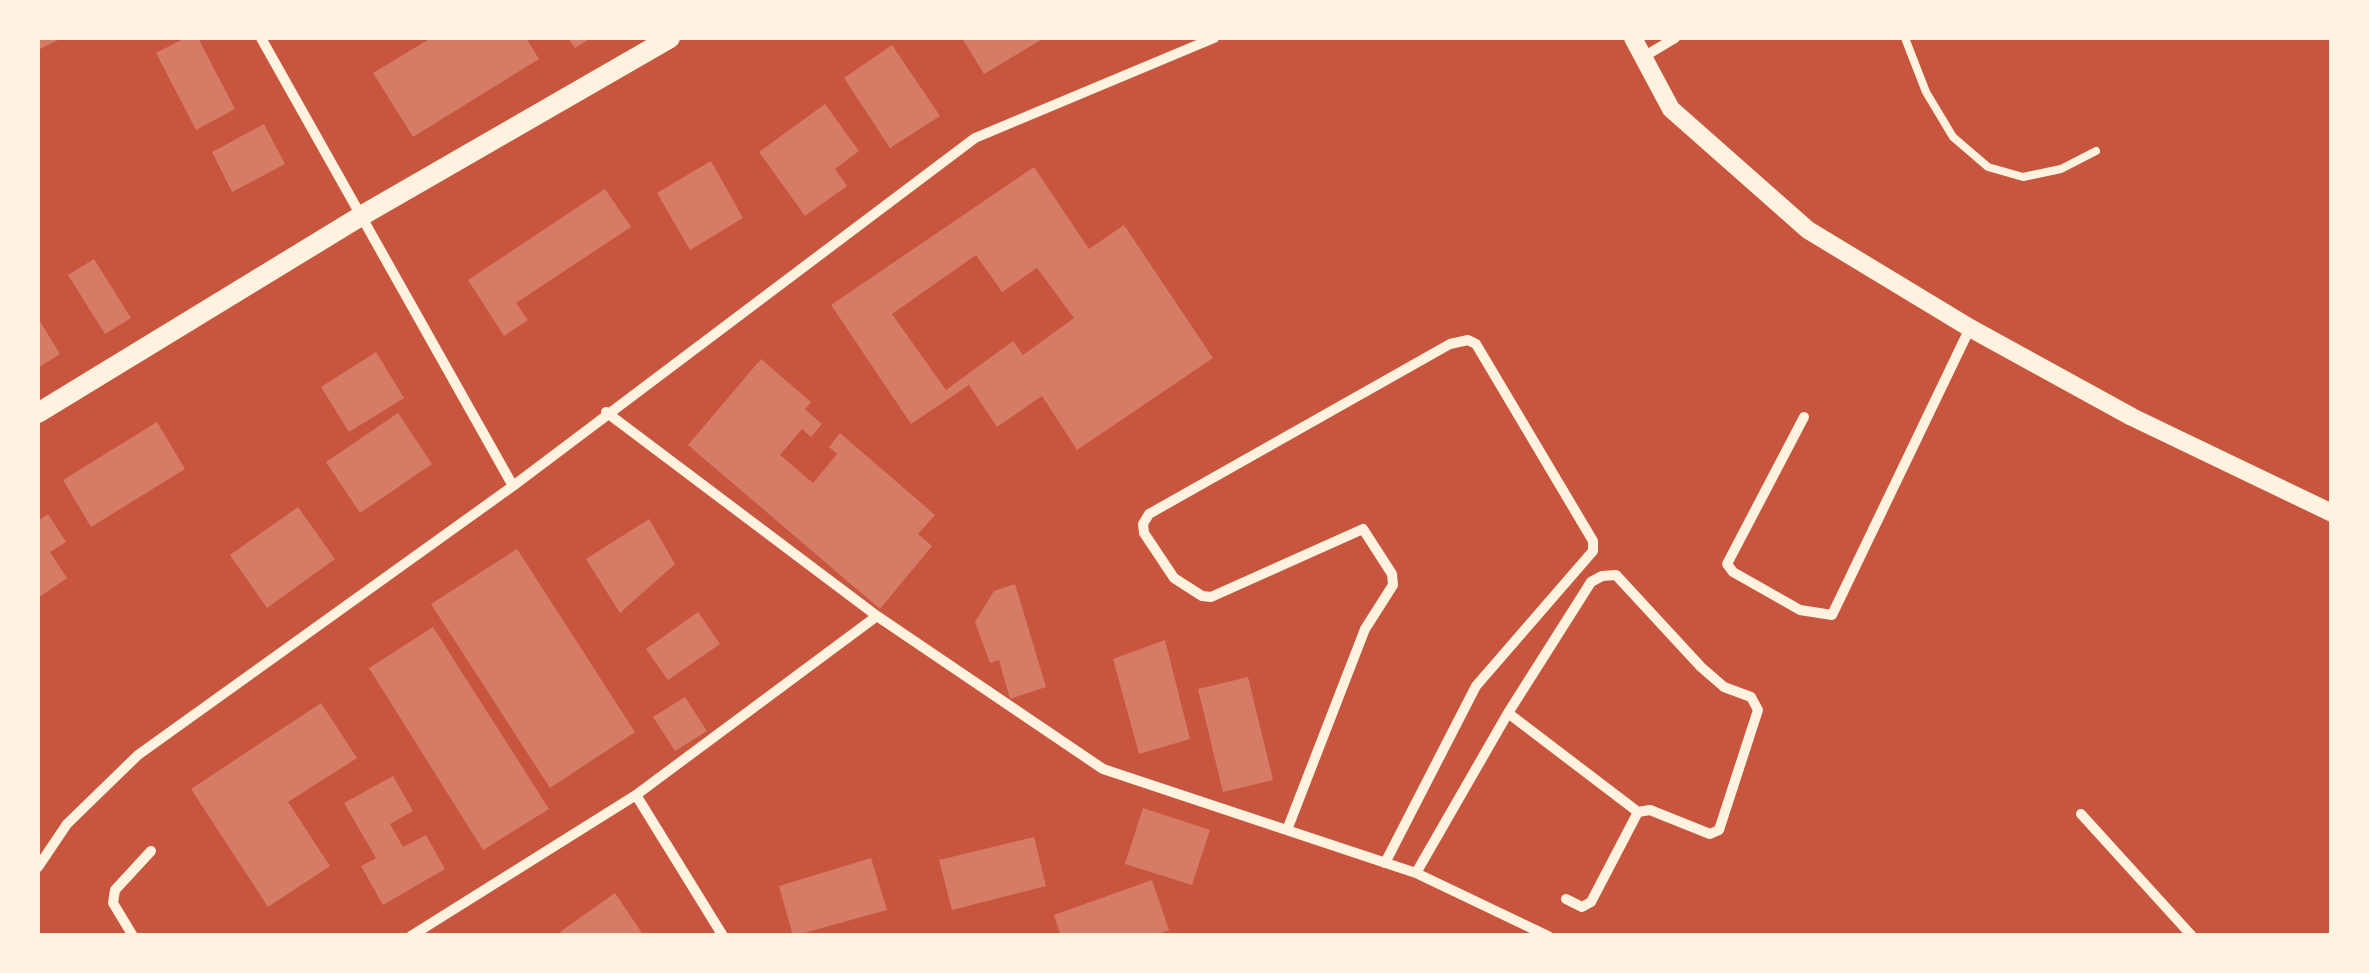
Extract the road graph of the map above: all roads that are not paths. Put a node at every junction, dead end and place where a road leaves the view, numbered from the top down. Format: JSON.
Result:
{"nodes":[{"id":1,"x":261,"y":38,"type":"edge"},
{"id":2,"x":670,"y":38,"type":"edge"},
{"id":3,"x":1214,"y":38,"type":"edge"},
{"id":4,"x":1634,"y":38,"type":"edge"},
{"id":5,"x":1676,"y":38,"type":"edge"},
{"id":6,"x":1905,"y":38,"type":"edge"},
{"id":7,"x":1644,"y":56,"type":"junction"},
{"id":8,"x":2096,"y":152,"type":"dead end"},
{"id":9,"x":362,"y":216,"type":"junction"},
{"id":10,"x":1970,"y":328,"type":"junction"},
{"id":11,"x":606,"y":412,"type":"junction"},
{"id":12,"x":38,"y":413,"type":"edge"},
{"id":13,"x":1804,"y":417,"type":"dead end"},
{"id":14,"x":513,"y":486,"type":"junction"},
{"id":15,"x":2332,"y":514,"type":"edge"},
{"id":16,"x":877,"y":616,"type":"junction"},
{"id":17,"x":1508,"y":712,"type":"junction"},
{"id":18,"x":636,"y":795,"type":"junction"},
{"id":19,"x":1638,"y":812,"type":"junction"},
{"id":20,"x":2081,"y":814,"type":"dead end"},
{"id":21,"x":1287,"y":830,"type":"junction"},
{"id":22,"x":152,"y":851,"type":"dead end"},
{"id":23,"x":1385,"y":862,"type":"junction"},
{"id":24,"x":38,"y":867,"type":"edge"},
{"id":25,"x":1416,"y":873,"type":"junction"},
{"id":26,"x":1566,"y":899,"type":"dead end"},
{"id":27,"x":133,"y":936,"type":"edge"},
{"id":28,"x":411,"y":936,"type":"edge"},
{"id":29,"x":723,"y":936,"type":"edge"},
{"id":30,"x":1548,"y":936,"type":"edge"},
{"id":31,"x":2192,"y":936,"type":"edge"}],
"edges":[{"from":1,"to":9,"type":"street"},
{"from":2,"to":9,"type":"main road"},
{"from":3,"to":11,"type":"street"},
{"from":4,"to":7,"type":"street"},
{"from":5,"to":7,"type":"street"},
{"from":6,"to":8,"type":"lane"},
{"from":7,"to":10,"type":"street"},
{"from":9,"to":12,"type":"main road"},
{"from":9,"to":14,"type":"street"},
{"from":10,"to":13,"type":"street"},
{"from":10,"to":15,"type":"street"},
{"from":11,"to":14,"type":"street"},
{"from":11,"to":16,"type":"street"},
{"from":14,"to":24,"type":"street"},
{"from":16,"to":18,"type":"street"},
{"from":16,"to":21,"type":"street"},
{"from":17,"to":19,"type":"street"},
{"from":17,"to":19,"type":"street"},
{"from":17,"to":25,"type":"street"},
{"from":18,"to":28,"type":"street"},
{"from":18,"to":29,"type":"street"},
{"from":19,"to":26,"type":"street"},
{"from":20,"to":31,"type":"street"},
{"from":21,"to":23,"type":"street"},
{"from":21,"to":23,"type":"street"},
{"from":22,"to":27,"type":"street"},
{"from":23,"to":25,"type":"street"},
{"from":25,"to":30,"type":"street"}]}
